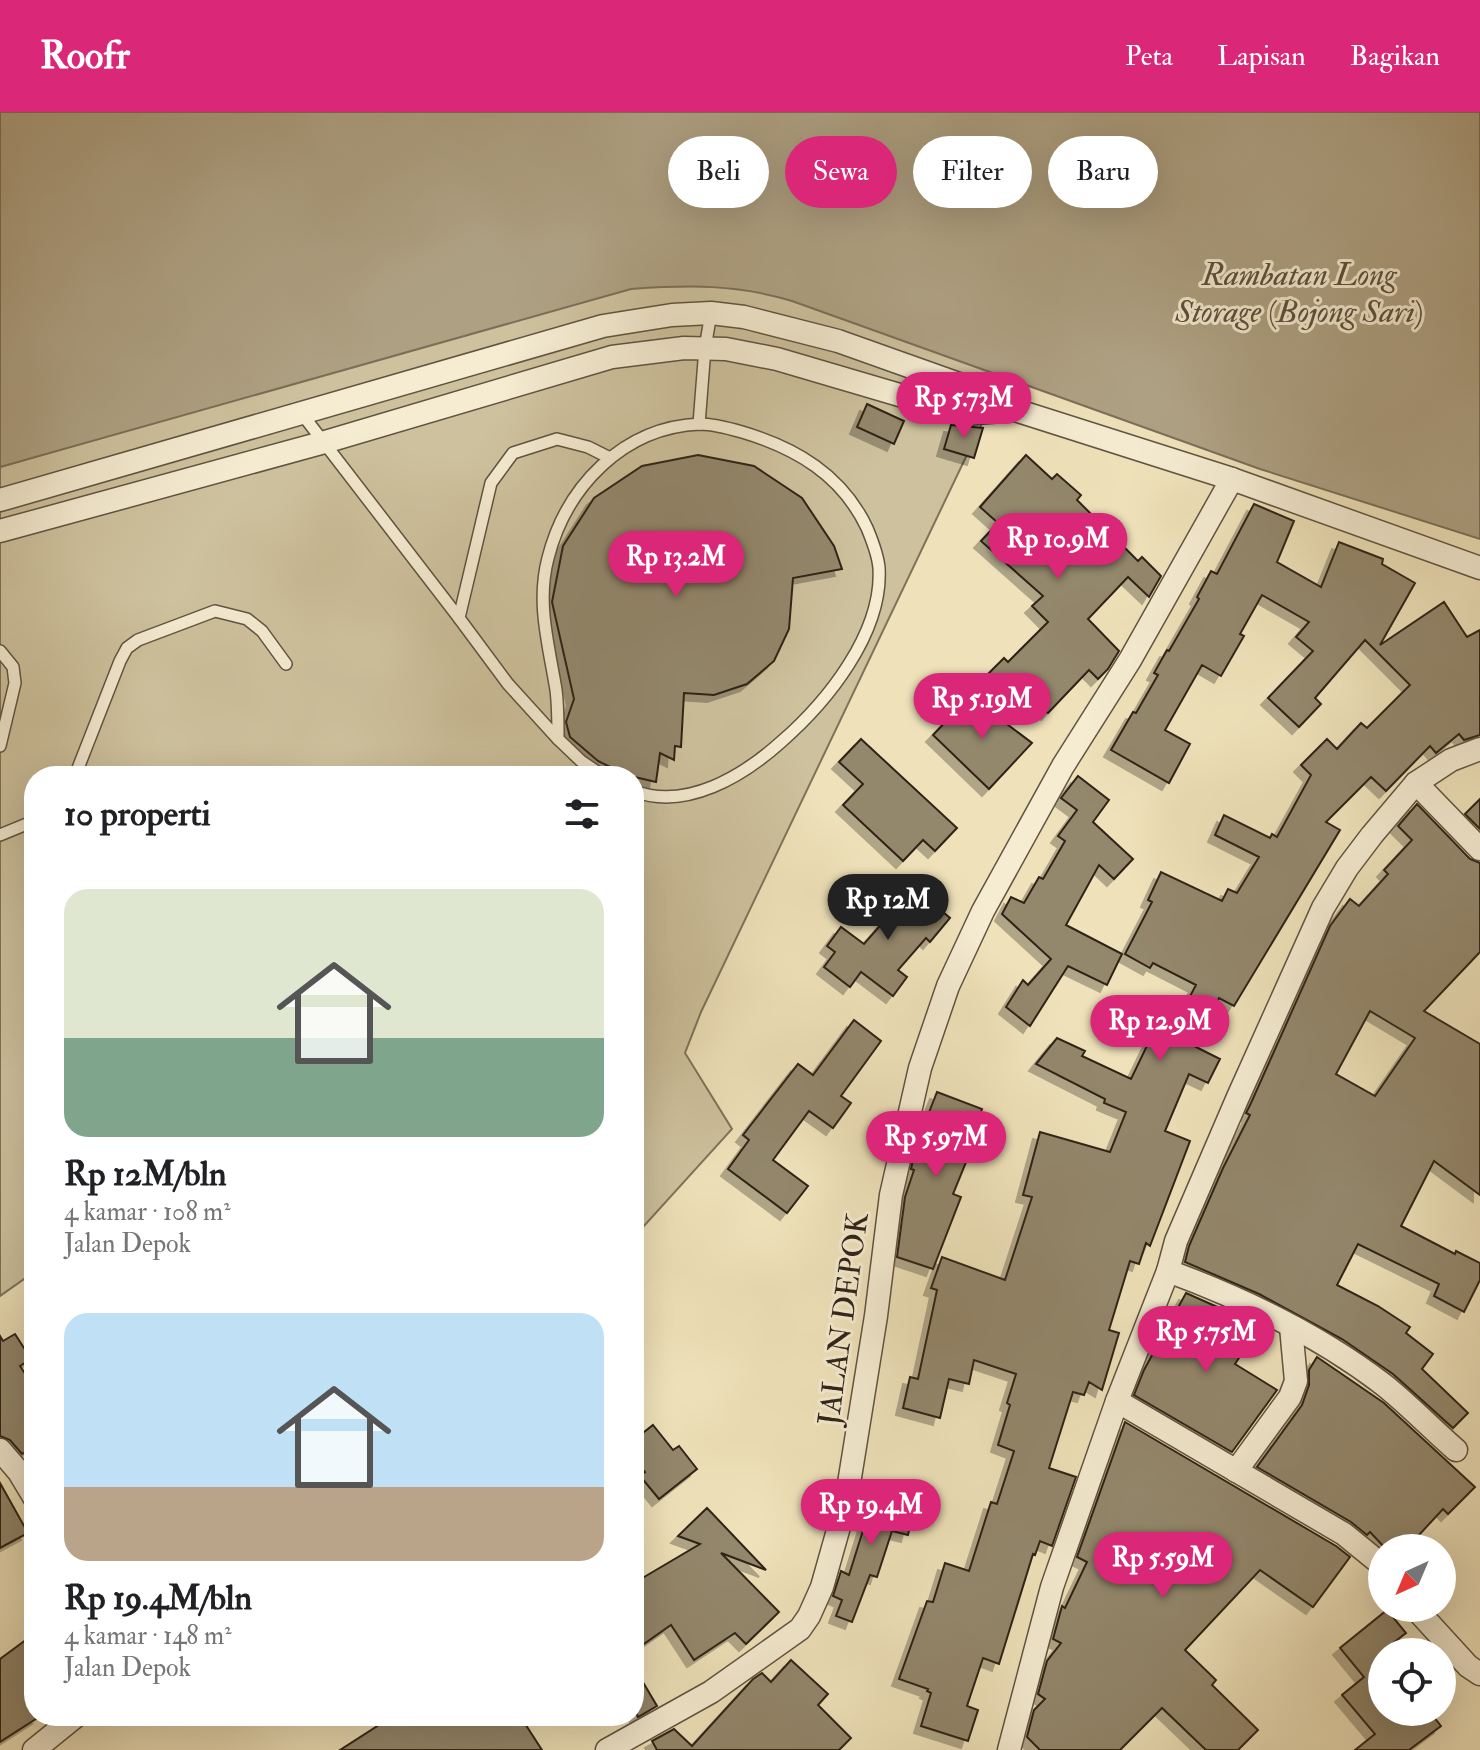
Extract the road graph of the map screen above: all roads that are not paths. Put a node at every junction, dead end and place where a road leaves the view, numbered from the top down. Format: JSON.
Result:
{"nodes":[{"id":1,"x":711,"y":313,"type":"junction"},
{"id":2,"x":705,"y":348,"type":"junction"},
{"id":3,"x":1015,"y":410,"type":"junction"},
{"id":4,"x":302,"y":414,"type":"junction"},
{"id":5,"x":699,"y":424,"type":"junction"},
{"id":6,"x":325,"y":442,"type":"junction"},
{"id":7,"x":610,"y":458,"type":"junction"},
{"id":8,"x":1232,"y":479,"type":"junction"},
{"id":9,"x":0,"y":500,"type":"edge"},
{"id":10,"x":0,"y":531,"type":"edge"},
{"id":11,"x":1480,"y":568,"type":"edge"},
{"id":12,"x":459,"y":618,"type":"junction"},
{"id":13,"x":0,"y":651,"type":"edge"},
{"id":14,"x":286,"y":664,"type":"dead end"},
{"id":15,"x":558,"y":739,"type":"junction"},
{"id":16,"x":0,"y":746,"type":"edge"},
{"id":17,"x":1480,"y":749,"type":"edge"},
{"id":18,"x":79,"y":766,"type":"edge"},
{"id":19,"x":588,"y":766,"type":"edge"},
{"id":20,"x":1416,"y":783,"type":"junction"},
{"id":21,"x":644,"y":795,"type":"edge"},
{"id":22,"x":24,"y":825,"type":"edge"},
{"id":23,"x":0,"y":835,"type":"edge"},
{"id":24,"x":1480,"y":849,"type":"edge"},
{"id":25,"x":1168,"y":1271,"type":"junction"},
{"id":26,"x":1291,"y":1327,"type":"junction"},
{"id":27,"x":1117,"y":1401,"type":"junction"},
{"id":28,"x":0,"y":1450,"type":"edge"},
{"id":29,"x":1456,"y":1450,"type":"dead end"},
{"id":30,"x":1236,"y":1471,"type":"junction"},
{"id":31,"x":24,"y":1480,"type":"edge"},
{"id":32,"x":1368,"y":1554,"type":"edge"},
{"id":33,"x":1428,"y":1622,"type":"edge"},
{"id":34,"x":1480,"y":1674,"type":"edge"},
{"id":35,"x":64,"y":1726,"type":"edge"},
{"id":36,"x":34,"y":1750,"type":"edge"},
{"id":37,"x":607,"y":1750,"type":"edge"},
{"id":38,"x":1009,"y":1750,"type":"edge"}],
"edges":[{"from":1,"to":2,"type":"lane"},
{"from":1,"to":3,"type":"street"},
{"from":1,"to":4,"type":"street"},
{"from":2,"to":3,"type":"street"},
{"from":2,"to":5,"type":"lane"},
{"from":2,"to":6,"type":"street"},
{"from":3,"to":8,"type":"street"},
{"from":4,"to":6,"type":"lane"},
{"from":4,"to":9,"type":"street"},
{"from":5,"to":7,"type":"lane"},
{"from":5,"to":21,"type":"lane"},
{"from":6,"to":10,"type":"street"},
{"from":6,"to":12,"type":"lane"},
{"from":7,"to":12,"type":"lane"},
{"from":7,"to":15,"type":"lane"},
{"from":8,"to":11,"type":"street"},
{"from":8,"to":37,"type":"street","name":"JALAN DEPOK"},
{"from":12,"to":15,"type":"lane"},
{"from":13,"to":16,"type":"lane"},
{"from":14,"to":18,"type":"lane"},
{"from":15,"to":19,"type":"lane"},
{"from":17,"to":20,"type":"street"},
{"from":20,"to":24,"type":"street"},
{"from":20,"to":25,"type":"street"},
{"from":22,"to":23,"type":"lane"},
{"from":25,"to":26,"type":"street"},
{"from":25,"to":27,"type":"street"},
{"from":26,"to":29,"type":"street"},
{"from":26,"to":30,"type":"street"},
{"from":27,"to":30,"type":"street"},
{"from":27,"to":38,"type":"street"},
{"from":28,"to":31,"type":"street"},
{"from":30,"to":32,"type":"street"},
{"from":33,"to":34,"type":"street"},
{"from":35,"to":36,"type":"street"}]}
